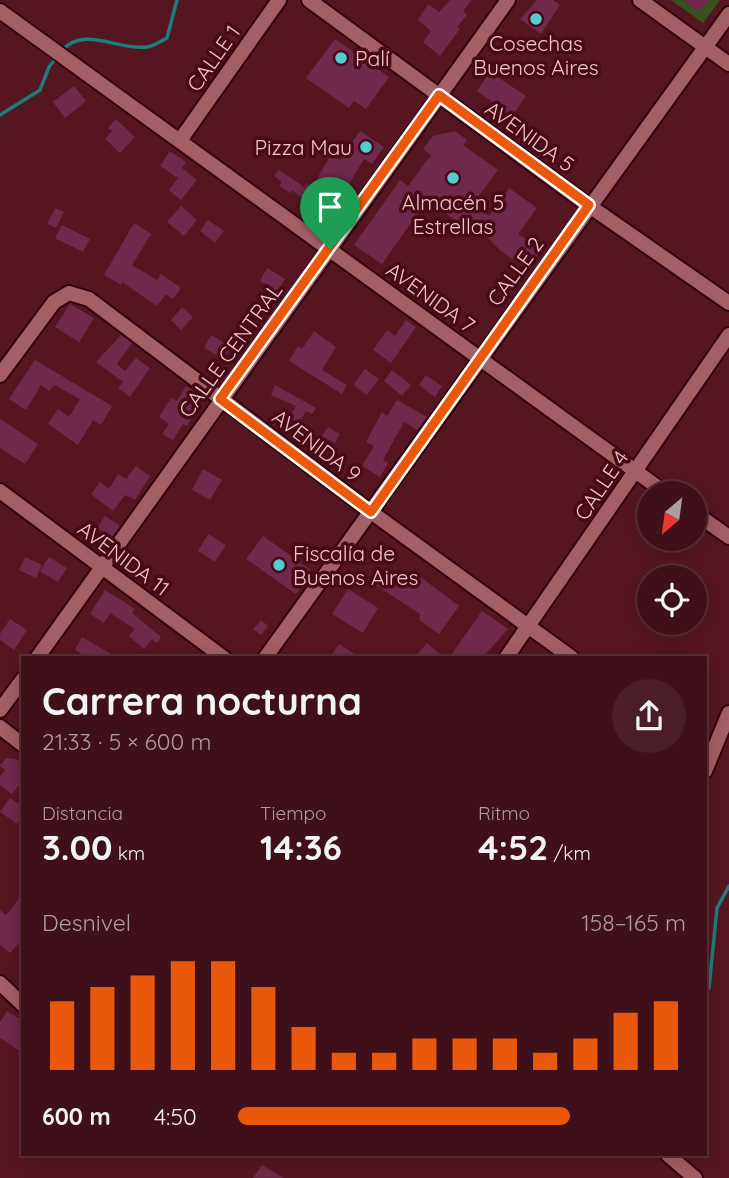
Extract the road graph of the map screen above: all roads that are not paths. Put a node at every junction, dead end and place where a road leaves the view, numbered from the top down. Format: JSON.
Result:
{"nodes":[{"id":1,"x":279,"y":0,"type":"edge"},
{"id":2,"x":309,"y":0,"type":"edge"},
{"id":3,"x":508,"y":0,"type":"edge"},
{"id":4,"x":640,"y":0,"type":"edge"},
{"id":5,"x":0,"y":11,"type":"edge"},
{"id":6,"x":729,"y":14,"type":"edge"},
{"id":7,"x":707,"y":47,"type":"junction"},
{"id":8,"x":729,"y":64,"type":"edge"},
{"id":9,"x":439,"y":95,"type":"junction"},
{"id":10,"x":181,"y":139,"type":"junction"},
{"id":11,"x":589,"y":205,"type":"junction"},
{"id":12,"x":330,"y":249,"type":"junction"},
{"id":13,"x":729,"y":303,"type":"edge"},
{"id":14,"x":729,"y":335,"type":"edge"},
{"id":15,"x":479,"y":358,"type":"junction"},
{"id":16,"x":0,"y":375,"type":"edge"},
{"id":17,"x":220,"y":399,"type":"junction"},
{"id":18,"x":636,"y":472,"type":"junction"},
{"id":19,"x":649,"y":481,"type":"edge"},
{"id":20,"x":0,"y":491,"type":"edge"},
{"id":21,"x":371,"y":512,"type":"junction"},
{"id":22,"x":707,"y":521,"type":"edge"},
{"id":23,"x":729,"y":537,"type":"edge"},
{"id":24,"x":101,"y":569,"type":"junction"},
{"id":25,"x":529,"y":627,"type":"junction"},
{"id":26,"x":38,"y":656,"type":"edge"},
{"id":27,"x":221,"y":656,"type":"edge"},
{"id":28,"x":266,"y":656,"type":"edge"},
{"id":29,"x":507,"y":656,"type":"edge"},
{"id":30,"x":569,"y":656,"type":"edge"},
{"id":31,"x":21,"y":681,"type":"edge"},
{"id":32,"x":0,"y":710,"type":"edge"},
{"id":33,"x":729,"y":713,"type":"edge"},
{"id":34,"x":0,"y":727,"type":"edge"},
{"id":35,"x":21,"y":744,"type":"edge"},
{"id":36,"x":707,"y":766,"type":"edge"},
{"id":37,"x":0,"y":983,"type":"edge"},
{"id":38,"x":21,"y":999,"type":"edge"},
{"id":39,"x":669,"y":1156,"type":"edge"},
{"id":40,"x":695,"y":1178,"type":"edge"}],
"edges":[{"from":1,"to":10,"type":"street","name":"CALLE 1"},
{"from":2,"to":9,"type":"street","name":"AVENIDA 5"},
{"from":3,"to":9,"type":"street","name":"CALLE CENTRAL"},
{"from":4,"to":7,"type":"street"},
{"from":5,"to":10,"type":"street","name":"AVENIDA 7"},
{"from":6,"to":7,"type":"street","name":"CALLE 2"},
{"from":7,"to":8,"type":"street"},
{"from":7,"to":11,"type":"street","name":"CALLE 2"},
{"from":9,"to":11,"type":"street","name":"AVENIDA 5"},
{"from":9,"to":12,"type":"street","name":"CALLE CENTRAL"},
{"from":10,"to":12,"type":"street","name":"AVENIDA 7"},
{"from":11,"to":13,"type":"street","name":"AVENIDA 5"},
{"from":11,"to":15,"type":"street","name":"CALLE 2"},
{"from":12,"to":15,"type":"street","name":"AVENIDA 7"},
{"from":12,"to":17,"type":"street","name":"CALLE CENTRAL"},
{"from":14,"to":18,"type":"street","name":"CALLE 4"},
{"from":15,"to":18,"type":"street","name":"AVENIDA 7"},
{"from":15,"to":21,"type":"street","name":"CALLE 2"},
{"from":16,"to":17,"type":"street","name":"AVENIDA 9"},
{"from":17,"to":21,"type":"street","name":"AVENIDA 9"},
{"from":17,"to":24,"type":"street","name":"CALLE CENTRAL"},
{"from":18,"to":19,"type":"street","name":"AVENIDA 7"},
{"from":18,"to":25,"type":"street","name":"CALLE 4"},
{"from":20,"to":24,"type":"street","name":"AVENIDA 11"},
{"from":21,"to":25,"type":"street","name":"AVENIDA 9"},
{"from":21,"to":28,"type":"street","name":"CALLE 2"},
{"from":22,"to":23,"type":"street"},
{"from":24,"to":26,"type":"street","name":"CALLE CENTRAL"},
{"from":24,"to":27,"type":"street","name":"AVENIDA 11"},
{"from":25,"to":29,"type":"street","name":"CALLE 4"},
{"from":25,"to":30,"type":"street","name":"AVENIDA 9"},
{"from":31,"to":32,"type":"street"},
{"from":33,"to":36,"type":"street"},
{"from":34,"to":35,"type":"street"},
{"from":37,"to":38,"type":"street"},
{"from":39,"to":40,"type":"street"}]}
